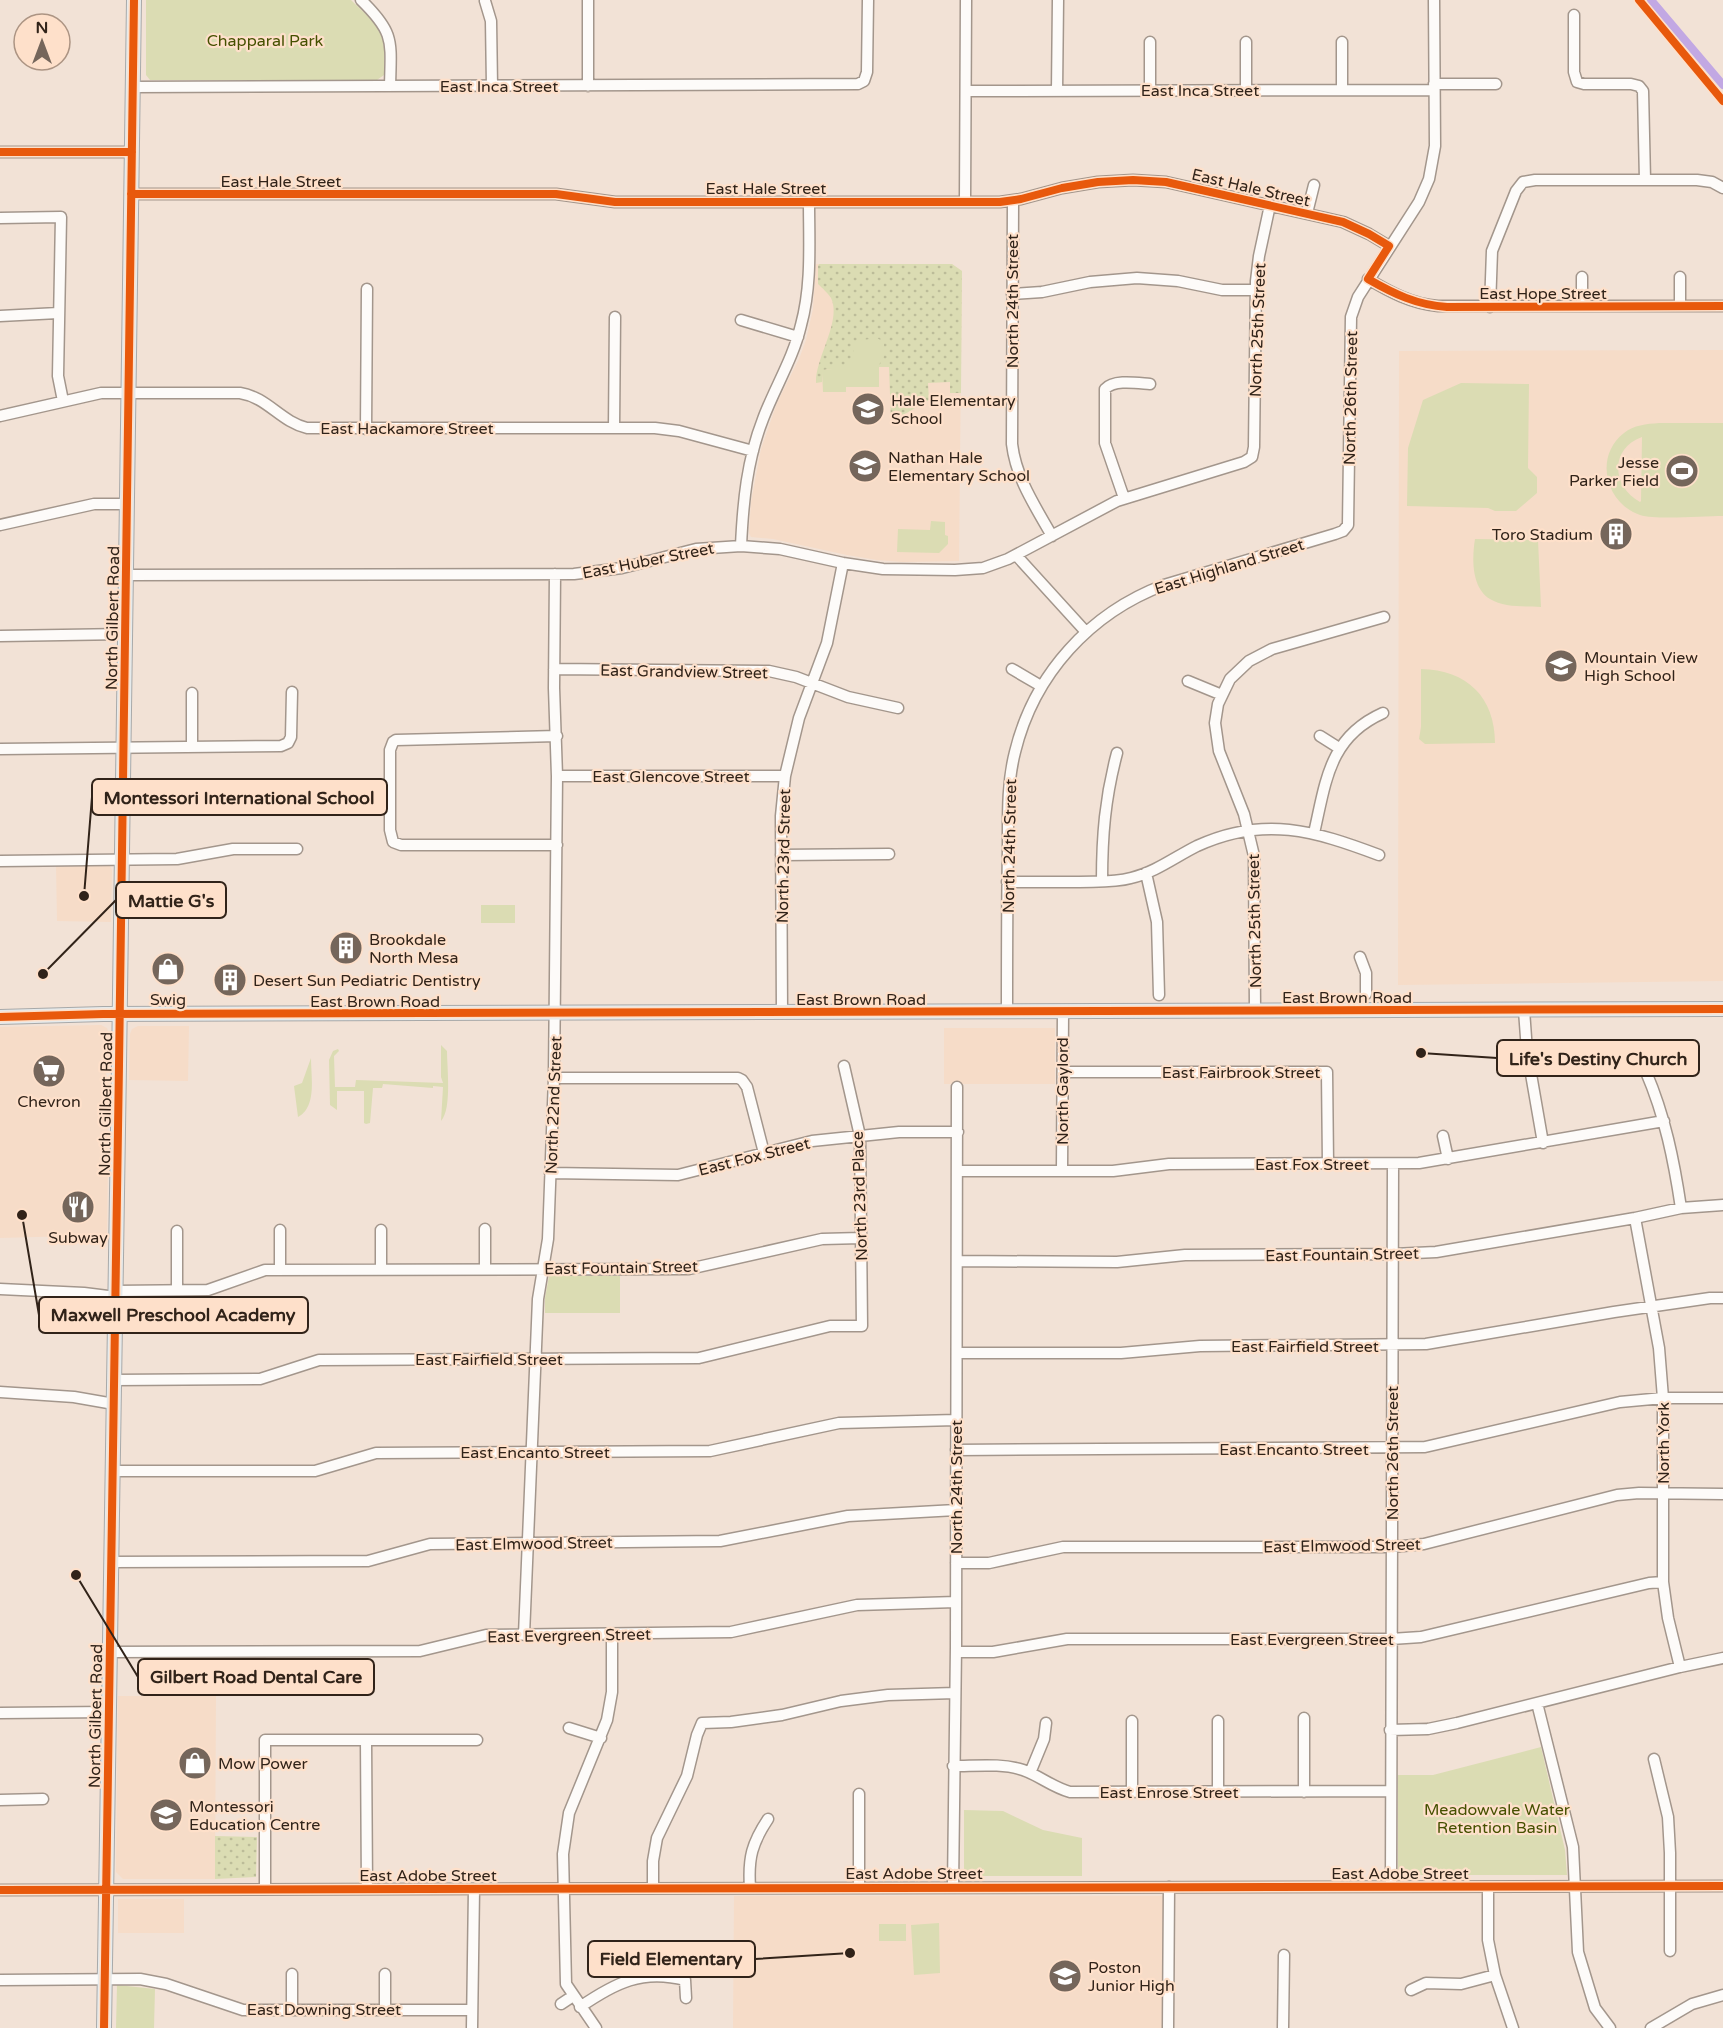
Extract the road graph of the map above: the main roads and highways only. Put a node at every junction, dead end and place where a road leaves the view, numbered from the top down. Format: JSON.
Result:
{"nodes":[{"id":1,"x":134,"y":0,"type":"edge"},
{"id":2,"x":1723,"y":1010,"type":"edge"},
{"id":3,"x":120,"y":1014,"type":"junction"},
{"id":4,"x":0,"y":1017,"type":"edge"},
{"id":5,"x":104,"y":2028,"type":"edge"}],
"edges":[{"from":1,"to":3,"type":"main road","name":"North Gilbert Road"},
{"from":2,"to":3,"type":"main road","name":"East Brown Road"},
{"from":3,"to":4,"type":"main road","name":"East Brown Road"},
{"from":3,"to":5,"type":"main road","name":"North Gilbert Road"}]}
